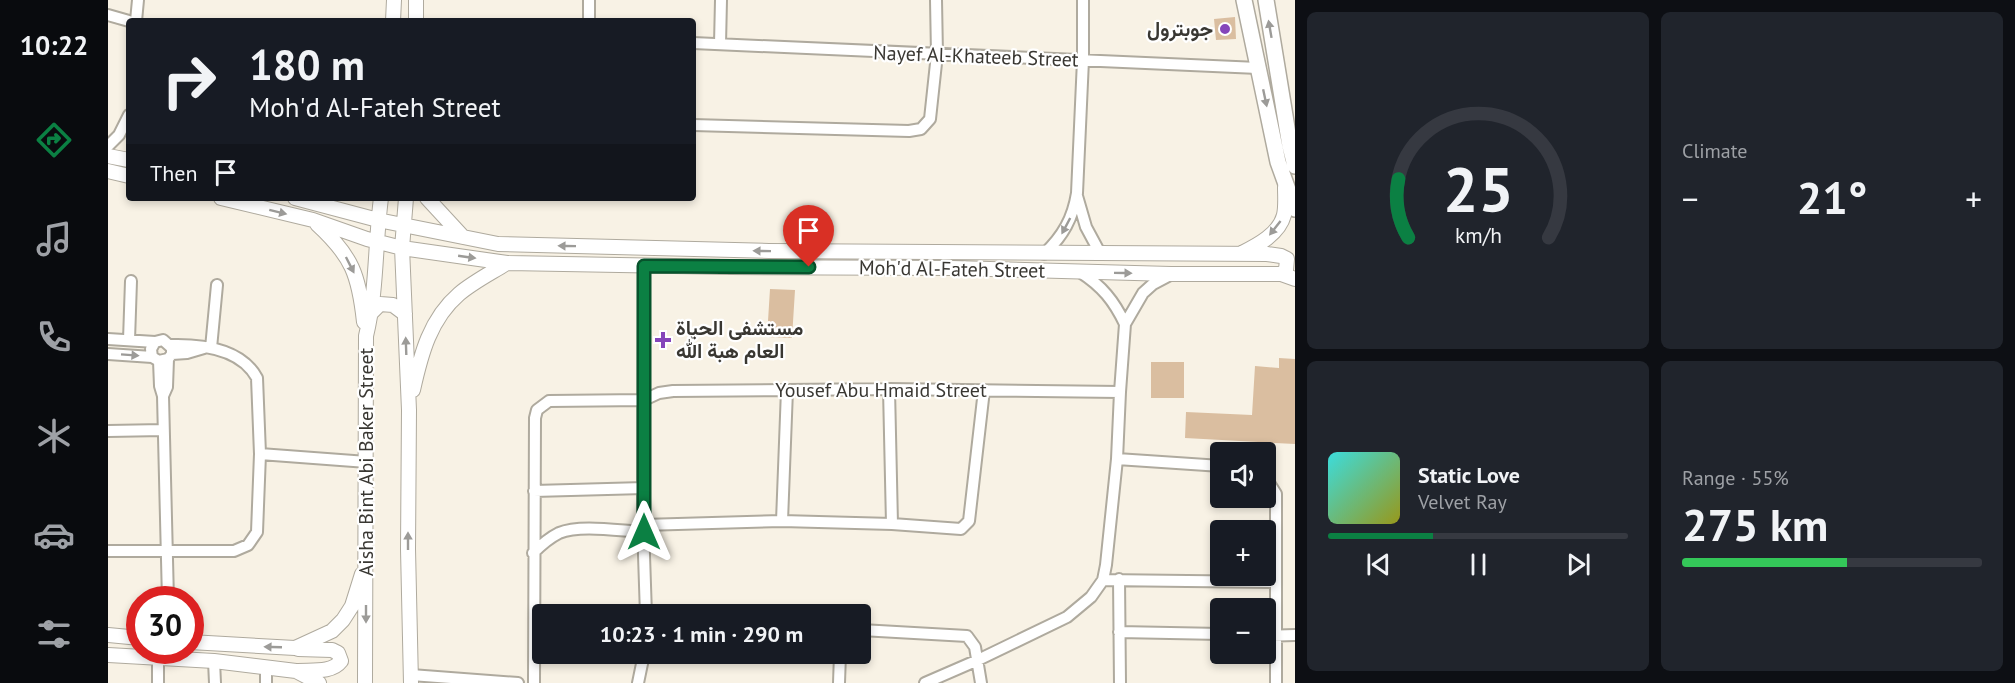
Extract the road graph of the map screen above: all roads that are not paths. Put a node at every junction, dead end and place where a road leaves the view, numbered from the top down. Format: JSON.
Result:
{"nodes":[{"id":1,"x":138,"y":0,"type":"edge"},
{"id":2,"x":394,"y":0,"type":"edge"},
{"id":3,"x":416,"y":0,"type":"edge"},
{"id":4,"x":589,"y":0,"type":"edge"},
{"id":5,"x":721,"y":0,"type":"edge"},
{"id":6,"x":936,"y":0,"type":"edge"},
{"id":7,"x":1083,"y":0,"type":"edge"},
{"id":8,"x":1244,"y":0,"type":"edge"},
{"id":9,"x":1266,"y":0,"type":"edge"},
{"id":10,"x":108,"y":15,"type":"edge"},
{"id":11,"x":136,"y":18,"type":"edge"},
{"id":12,"x":393,"y":18,"type":"edge"},
{"id":13,"x":416,"y":18,"type":"edge"},
{"id":14,"x":589,"y":18,"type":"edge"},
{"id":15,"x":126,"y":20,"type":"edge"},
{"id":16,"x":696,"y":43,"type":"edge"},
{"id":17,"x":720,"y":44,"type":"junction"},
{"id":18,"x":937,"y":54,"type":"junction"},
{"id":19,"x":1083,"y":60,"type":"junction"},
{"id":20,"x":1258,"y":68,"type":"junction"},
{"id":21,"x":126,"y":121,"type":"edge"},
{"id":22,"x":696,"y":125,"type":"edge"},
{"id":23,"x":108,"y":146,"type":"edge"},
{"id":24,"x":108,"y":156,"type":"edge"},
{"id":25,"x":126,"y":159,"type":"edge"},
{"id":26,"x":1295,"y":166,"type":"edge"},
{"id":27,"x":108,"y":171,"type":"edge"},
{"id":28,"x":126,"y":175,"type":"edge"},
{"id":29,"x":1285,"y":187,"type":"junction"},
{"id":30,"x":1077,"y":193,"type":"junction"},
{"id":31,"x":234,"y":201,"type":"edge"},
{"id":32,"x":306,"y":201,"type":"edge"},
{"id":33,"x":338,"y":201,"type":"edge"},
{"id":34,"x":381,"y":201,"type":"edge"},
{"id":35,"x":406,"y":201,"type":"edge"},
{"id":36,"x":430,"y":201,"type":"edge"},
{"id":37,"x":325,"y":206,"type":"junction"},
{"id":38,"x":1295,"y":209,"type":"edge"},
{"id":39,"x":313,"y":220,"type":"junction"},
{"id":40,"x":378,"y":220,"type":"junction"},
{"id":41,"x":404,"y":226,"type":"junction"},
{"id":42,"x":463,"y":237,"type":"junction"},
{"id":43,"x":377,"y":241,"type":"junction"},
{"id":44,"x":402,"y":248,"type":"junction"},
{"id":45,"x":1100,"y":253,"type":"junction"},
{"id":46,"x":1044,"y":254,"type":"junction"},
{"id":47,"x":1240,"y":254,"type":"junction"},
{"id":48,"x":507,"y":263,"type":"junction"},
{"id":49,"x":644,"y":266,"type":"junction"},
{"id":50,"x":1080,"y":272,"type":"junction"},
{"id":51,"x":1171,"y":274,"type":"junction"},
{"id":52,"x":1288,"y":276,"type":"edge"},
{"id":53,"x":132,"y":281,"type":"dead end"},
{"id":54,"x":217,"y":285,"type":"dead end"},
{"id":55,"x":371,"y":314,"type":"junction"},
{"id":56,"x":405,"y":315,"type":"junction"},
{"id":57,"x":1125,"y":324,"type":"junction"},
{"id":58,"x":366,"y":336,"type":"junction"},
{"id":59,"x":108,"y":339,"type":"edge"},
{"id":60,"x":129,"y":340,"type":"junction"},
{"id":61,"x":208,"y":348,"type":"junction"},
{"id":62,"x":108,"y":354,"type":"edge"},
{"id":63,"x":164,"y":355,"type":"junction"},
{"id":64,"x":889,"y":389,"type":"junction"},
{"id":65,"x":787,"y":390,"type":"junction"},
{"id":66,"x":984,"y":390,"type":"junction"},
{"id":67,"x":1120,"y":392,"type":"junction"},
{"id":68,"x":644,"y":400,"type":"junction"},
{"id":69,"x":409,"y":410,"type":"junction"},
{"id":70,"x":163,"y":430,"type":"junction"},
{"id":71,"x":108,"y":431,"type":"edge"},
{"id":72,"x":260,"y":454,"type":"junction"},
{"id":73,"x":1117,"y":459,"type":"junction"},
{"id":74,"x":367,"y":462,"type":"junction"},
{"id":75,"x":1210,"y":465,"type":"edge"},
{"id":76,"x":644,"y":488,"type":"junction"},
{"id":77,"x":534,"y":491,"type":"junction"},
{"id":78,"x":782,"y":521,"type":"junction"},
{"id":79,"x":892,"y":524,"type":"junction"},
{"id":80,"x":644,"y":528,"type":"junction"},
{"id":81,"x":108,"y":551,"type":"edge"},
{"id":82,"x":168,"y":551,"type":"junction"},
{"id":83,"x":533,"y":553,"type":"junction"},
{"id":84,"x":366,"y":561,"type":"junction"},
{"id":85,"x":1119,"y":579,"type":"junction"},
{"id":86,"x":1102,"y":580,"type":"junction"},
{"id":87,"x":1210,"y":581,"type":"edge"},
{"id":88,"x":168,"y":586,"type":"edge"},
{"id":89,"x":646,"y":604,"type":"edge"},
{"id":90,"x":871,"y":631,"type":"edge"},
{"id":91,"x":1119,"y":632,"type":"junction"},
{"id":92,"x":1210,"y":634,"type":"edge"},
{"id":93,"x":108,"y":635,"type":"edge"},
{"id":94,"x":1295,"y":635,"type":"edge"},
{"id":95,"x":1276,"y":636,"type":"edge"},
{"id":96,"x":126,"y":637,"type":"edge"},
{"id":97,"x":204,"y":643,"type":"edge"},
{"id":98,"x":295,"y":648,"type":"junction"},
{"id":99,"x":108,"y":655,"type":"edge"},
{"id":100,"x":126,"y":656,"type":"edge"},
{"id":101,"x":978,"y":660,"type":"junction"},
{"id":102,"x":204,"y":661,"type":"edge"},
{"id":103,"x":214,"y":662,"type":"junction"},
{"id":104,"x":159,"y":664,"type":"edge"},
{"id":105,"x":642,"y":664,"type":"edge"},
{"id":106,"x":840,"y":664,"type":"edge"},
{"id":107,"x":1274,"y":664,"type":"edge"},
{"id":108,"x":266,"y":668,"type":"junction"},
{"id":109,"x":296,"y":671,"type":"junction"},
{"id":110,"x":411,"y":679,"type":"edge"},
{"id":111,"x":158,"y":683,"type":"edge"},
{"id":112,"x":214,"y":683,"type":"edge"},
{"id":113,"x":266,"y":683,"type":"edge"},
{"id":114,"x":320,"y":683,"type":"edge"},
{"id":115,"x":365,"y":683,"type":"edge"},
{"id":116,"x":518,"y":683,"type":"edge"},
{"id":117,"x":534,"y":683,"type":"edge"},
{"id":118,"x":638,"y":683,"type":"edge"},
{"id":119,"x":839,"y":683,"type":"edge"},
{"id":120,"x":925,"y":683,"type":"edge"},
{"id":121,"x":981,"y":683,"type":"edge"},
{"id":122,"x":1120,"y":683,"type":"edge"},
{"id":123,"x":1276,"y":683,"type":"edge"}],
"edges":[{"from":1,"to":11,"type":"street"},
{"from":2,"to":12,"type":"main road"},
{"from":3,"to":13,"type":"main road"},
{"from":4,"to":14,"type":"street"},
{"from":5,"to":17,"type":"street"},
{"from":6,"to":18,"type":"street"},
{"from":7,"to":19,"type":"street"},
{"from":8,"to":20,"type":"highway"},
{"from":26,"to":9,"type":"highway","one_way":true},
{"from":10,"to":15,"type":"street"},
{"from":16,"to":17,"type":"street","name":"Nayef Al-Khateeb Street"},
{"from":17,"to":18,"type":"street","name":"Nayef Al-Khateeb Street"},
{"from":18,"to":19,"type":"street","name":"Nayef Al-Khateeb Street"},
{"from":18,"to":22,"type":"street"},
{"from":19,"to":20,"type":"street","name":"Nayef Al-Khateeb Street"},
{"from":19,"to":30,"type":"street"},
{"from":20,"to":29,"type":"highway","one_way":true},
{"from":21,"to":23,"type":"street"},
{"from":24,"to":25,"type":"main road"},
{"from":27,"to":28,"type":"main road"},
{"from":29,"to":38,"type":"highway"},
{"from":29,"to":47,"type":"main road","one_way":true},
{"from":30,"to":45,"type":"street"},
{"from":30,"to":46,"type":"street","one_way":true},
{"from":31,"to":39,"type":"main road","name":"Moh'd Al-Fateh Street","one_way":true},
{"from":32,"to":37,"type":"main road","name":"Moh'd Al-Fateh Street"},
{"from":33,"to":37,"type":"main road"},
{"from":34,"to":40,"type":"main road","name":"Aisha Bint Abi Baker Street"},
{"from":35,"to":41,"type":"main road","name":"Aisha Bint Abi Baker Street"},
{"from":36,"to":42,"type":"main road"},
{"from":37,"to":40,"type":"main road","name":"Moh'd Al-Fateh Street"},
{"from":39,"to":43,"type":"main road","name":"Moh'd Al-Fateh Street"},
{"from":39,"to":58,"type":"main road","one_way":true},
{"from":40,"to":41,"type":"main road","name":"Moh'd Al-Fateh Street"},
{"from":40,"to":43,"type":"main road","name":"Aisha Bint Abi Baker Street"},
{"from":41,"to":42,"type":"main road","name":"Moh'd Al-Fateh Street"},
{"from":41,"to":44,"type":"main road","name":"Aisha Bint Abi Baker Street"},
{"from":46,"to":42,"type":"main road","name":"Moh'd Al-Fateh Street","one_way":true},
{"from":43,"to":44,"type":"main road","name":"Moh'd Al-Fateh Street"},
{"from":43,"to":55,"type":"main road","name":"Aisha Bint Abi Baker Street"},
{"from":44,"to":48,"type":"main road","name":"Moh'd Al-Fateh Street","one_way":true},
{"from":44,"to":56,"type":"main road","name":"Aisha Bint Abi Baker Street"},
{"from":45,"to":46,"type":"main road","name":"Moh'd Al-Fateh Street"},
{"from":45,"to":47,"type":"main road","name":"Moh'd Al-Fateh Street"},
{"from":47,"to":52,"type":"main road","name":"Moh'd Al-Fateh Street"},
{"from":48,"to":49,"type":"main road","name":"Moh'd Al-Fateh Street"},
{"from":48,"to":69,"type":"main road"},
{"from":49,"to":50,"type":"main road","name":"Moh'd Al-Fateh Street"},
{"from":49,"to":68,"type":"street"},
{"from":50,"to":51,"type":"main road","name":"Moh'd Al-Fateh Street","one_way":true},
{"from":50,"to":57,"type":"street"},
{"from":51,"to":52,"type":"main road","name":"Moh'd Al-Fateh Street"},
{"from":51,"to":57,"type":"street"},
{"from":53,"to":60,"type":"street"},
{"from":54,"to":61,"type":"street"},
{"from":55,"to":56,"type":"main road"},
{"from":55,"to":58,"type":"main road","name":"Aisha Bint Abi Baker Street"},
{"from":69,"to":56,"type":"main road","name":"Aisha Bint Abi Baker Street","one_way":true},
{"from":57,"to":67,"type":"street"},
{"from":58,"to":74,"type":"main road","name":"Aisha Bint Abi Baker Street"},
{"from":59,"to":60,"type":"street"},
{"from":60,"to":63,"type":"street"},
{"from":61,"to":63,"type":"street"},
{"from":61,"to":72,"type":"street"},
{"from":62,"to":63,"type":"street","one_way":true},
{"from":63,"to":70,"type":"street"},
{"from":64,"to":65,"type":"street","name":"Yousef Abu Hmaid Street"},
{"from":64,"to":66,"type":"street","name":"Yousef Abu Hmaid Street"},
{"from":64,"to":79,"type":"street"},
{"from":65,"to":68,"type":"street","name":"Yousef Abu Hmaid Street"},
{"from":65,"to":78,"type":"street"},
{"from":66,"to":67,"type":"street","name":"Yousef Abu Hmaid Street"},
{"from":66,"to":79,"type":"street"},
{"from":67,"to":73,"type":"street"},
{"from":68,"to":76,"type":"street"},
{"from":68,"to":77,"type":"street","name":"Yousef Abu Hmaid Street"},
{"from":110,"to":69,"type":"main road","name":"Aisha Bint Abi Baker Street","one_way":true},
{"from":70,"to":71,"type":"street"},
{"from":70,"to":82,"type":"street"},
{"from":72,"to":74,"type":"street"},
{"from":72,"to":82,"type":"street"},
{"from":73,"to":75,"type":"street"},
{"from":73,"to":86,"type":"street"},
{"from":74,"to":84,"type":"main road","name":"Aisha Bint Abi Baker Street"},
{"from":76,"to":77,"type":"street"},
{"from":76,"to":80,"type":"street"},
{"from":77,"to":83,"type":"street"},
{"from":78,"to":79,"type":"street"},
{"from":78,"to":80,"type":"street"},
{"from":80,"to":83,"type":"street"},
{"from":80,"to":89,"type":"street"},
{"from":81,"to":82,"type":"street"},
{"from":82,"to":88,"type":"street"},
{"from":83,"to":117,"type":"street"},
{"from":84,"to":98,"type":"main road"},
{"from":84,"to":115,"type":"main road","name":"Aisha Bint Abi Baker Street","one_way":true},
{"from":85,"to":86,"type":"street"},
{"from":85,"to":87,"type":"street"},
{"from":85,"to":91,"type":"street"},
{"from":86,"to":101,"type":"street"},
{"from":90,"to":101,"type":"street"},
{"from":91,"to":92,"type":"street"},
{"from":91,"to":122,"type":"street"},
{"from":93,"to":96,"type":"main road"},
{"from":94,"to":95,"type":"street"},
{"from":98,"to":97,"type":"main road","one_way":true},
{"from":98,"to":109,"type":"main road"},
{"from":99,"to":100,"type":"main road"},
{"from":101,"to":120,"type":"street"},
{"from":101,"to":121,"type":"street"},
{"from":102,"to":103,"type":"main road"},
{"from":103,"to":108,"type":"main road"},
{"from":103,"to":112,"type":"street"},
{"from":104,"to":111,"type":"street"},
{"from":105,"to":118,"type":"street"},
{"from":106,"to":119,"type":"street"},
{"from":107,"to":123,"type":"street"},
{"from":108,"to":109,"type":"main road"},
{"from":108,"to":113,"type":"street"},
{"from":109,"to":114,"type":"main road"},
{"from":110,"to":116,"type":"street"}]}
